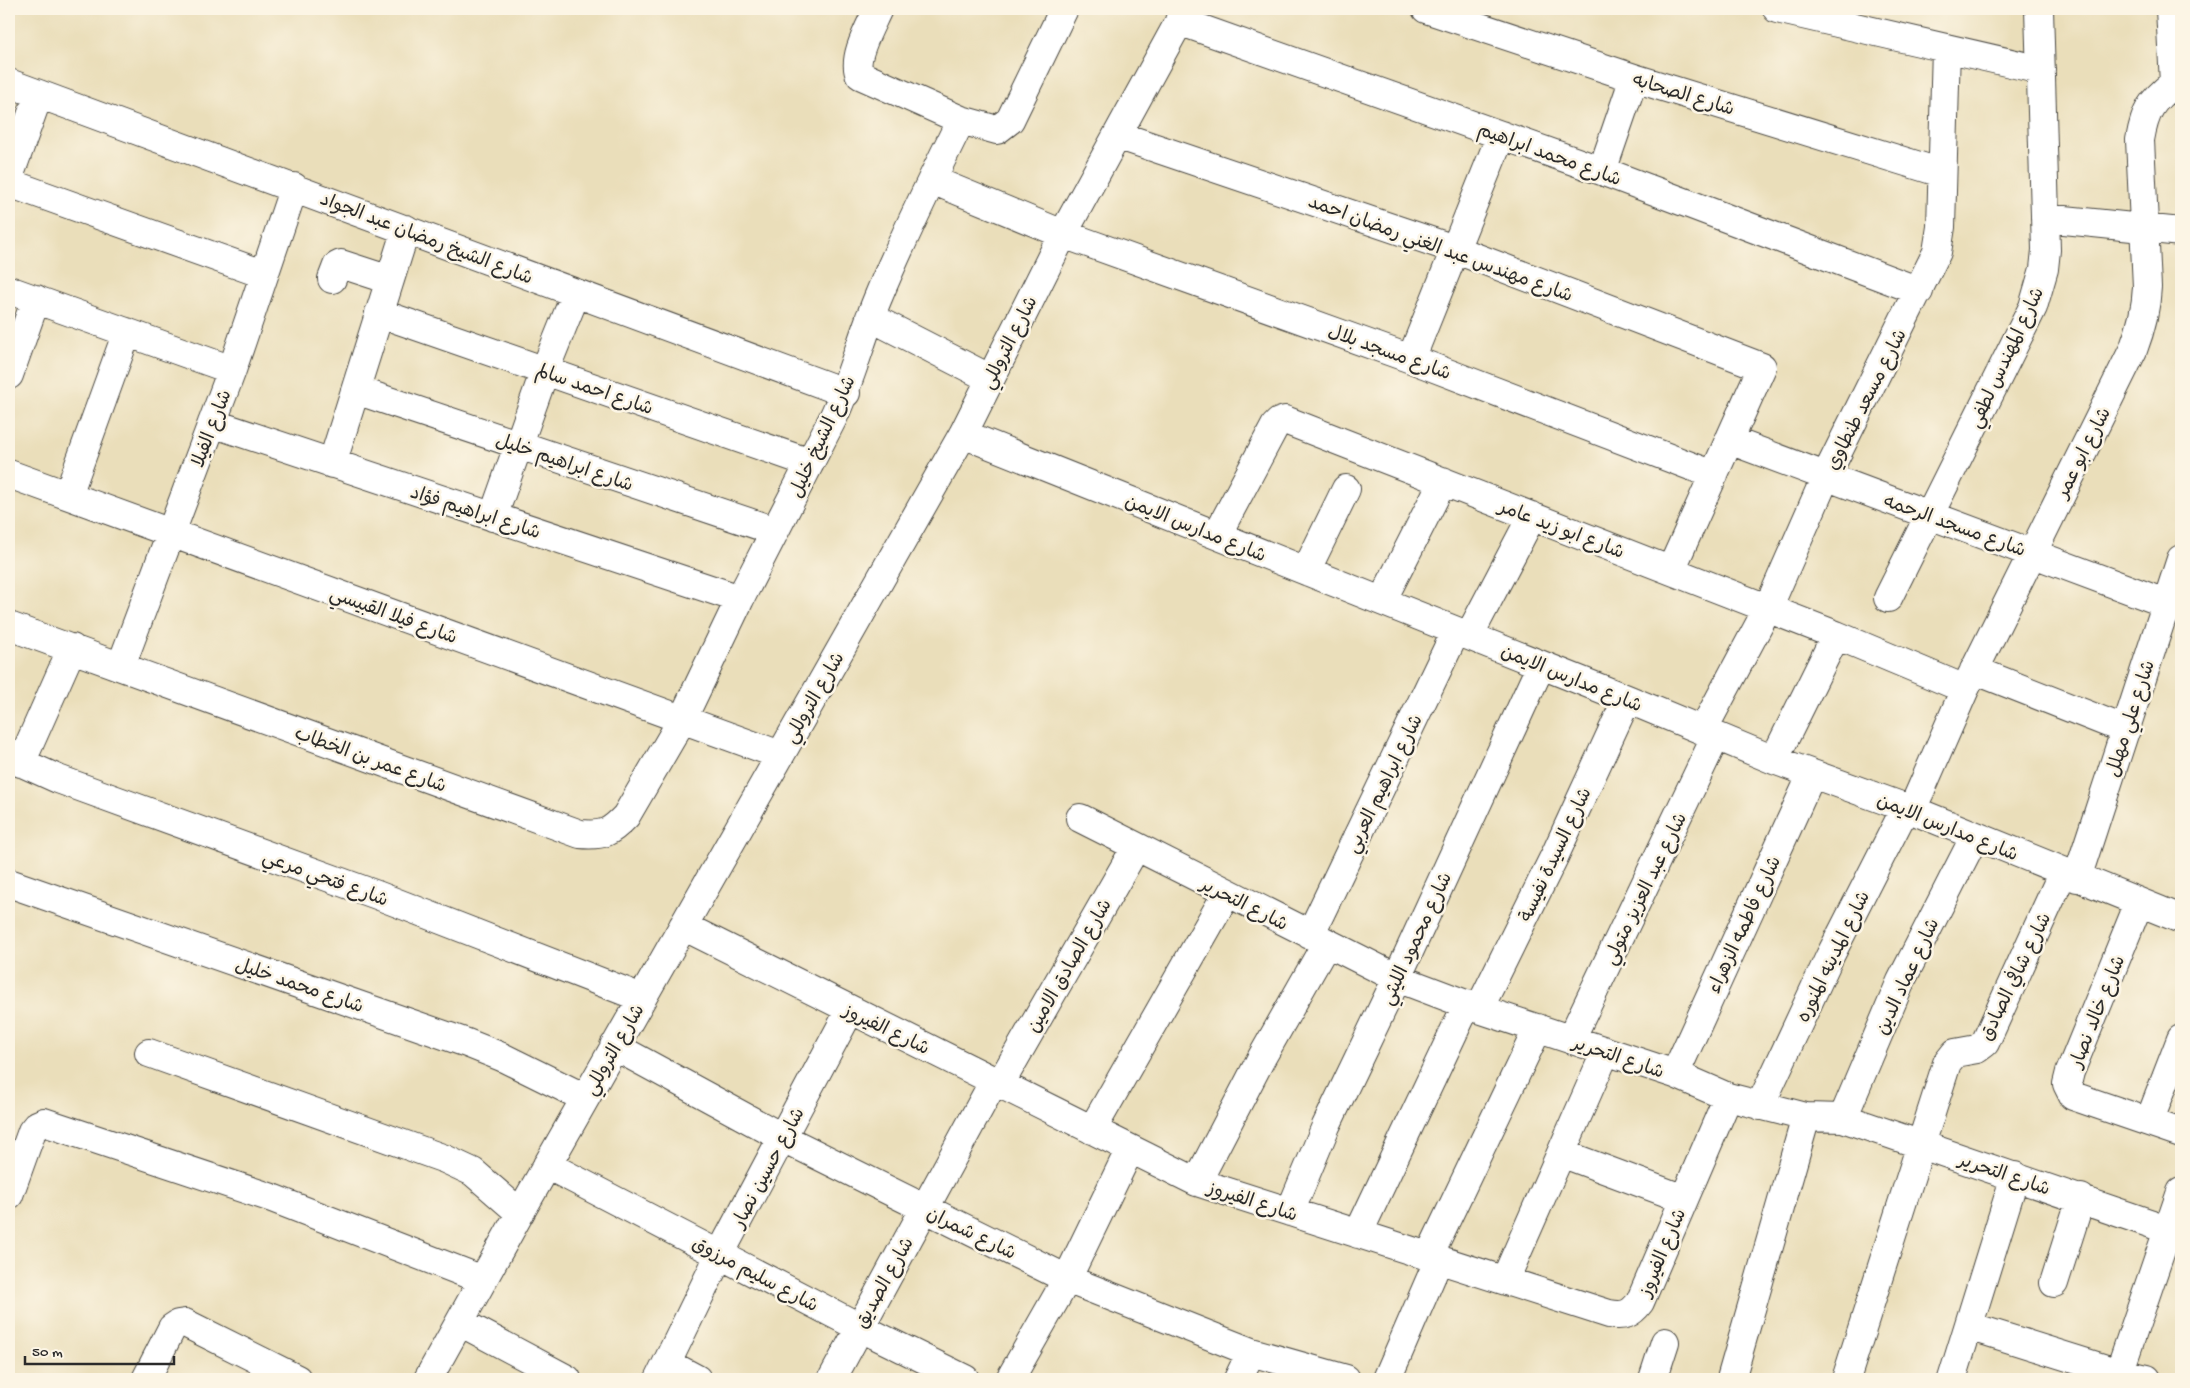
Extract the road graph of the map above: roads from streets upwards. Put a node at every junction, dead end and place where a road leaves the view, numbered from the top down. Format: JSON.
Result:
{"nodes":[{"id":1,"x":878,"y":9,"type":"edge"},
{"id":2,"x":1064,"y":9,"type":"edge"},
{"id":3,"x":1426,"y":9,"type":"edge"},
{"id":4,"x":1777,"y":9,"type":"edge"},
{"id":5,"x":2039,"y":9,"type":"edge"},
{"id":6,"x":2170,"y":9,"type":"edge"},
{"id":7,"x":1809,"y":12,"type":"edge"},
{"id":8,"x":1183,"y":15,"type":"edge"},
{"id":9,"x":1946,"y":48,"type":"junction"},
{"id":10,"x":2041,"y":70,"type":"junction"},
{"id":11,"x":1634,"y":78,"type":"junction"},
{"id":12,"x":9,"y":83,"type":"edge"},
{"id":13,"x":2178,"y":87,"type":"edge"},
{"id":14,"x":39,"y":94,"type":"junction"},
{"id":15,"x":961,"y":120,"type":"junction"},
{"id":16,"x":1117,"y":135,"type":"junction"},
{"id":17,"x":1500,"y":135,"type":"junction"},
{"id":18,"x":1602,"y":171,"type":"junction"},
{"id":19,"x":1942,"y":172,"type":"junction"},
{"id":20,"x":9,"y":177,"type":"edge"},
{"id":21,"x":932,"y":180,"type":"junction"},
{"id":22,"x":9,"y":183,"type":"edge"},
{"id":23,"x":294,"y":187,"type":"junction"},
{"id":24,"x":2045,"y":218,"type":"junction"},
{"id":25,"x":2144,"y":228,"type":"junction"},
{"id":26,"x":406,"y":229,"type":"junction"},
{"id":27,"x":2181,"y":232,"type":"edge"},
{"id":28,"x":1063,"y":234,"type":"junction"},
{"id":29,"x":1454,"y":249,"type":"junction"},
{"id":30,"x":263,"y":274,"type":"junction"},
{"id":31,"x":332,"y":279,"type":"dead end"},
{"id":32,"x":390,"y":280,"type":"junction"},
{"id":33,"x":9,"y":290,"type":"edge"},
{"id":34,"x":1919,"y":292,"type":"junction"},
{"id":35,"x":576,"y":293,"type":"junction"},
{"id":36,"x":36,"y":299,"type":"junction"},
{"id":37,"x":380,"y":313,"type":"junction"},
{"id":38,"x":870,"y":317,"type":"junction"},
{"id":39,"x":127,"y":332,"type":"junction"},
{"id":40,"x":1411,"y":359,"type":"junction"},
{"id":41,"x":232,"y":370,"type":"junction"},
{"id":42,"x":545,"y":370,"type":"junction"},
{"id":43,"x":9,"y":375,"type":"edge"},
{"id":44,"x":989,"y":378,"type":"junction"},
{"id":45,"x":356,"y":390,"type":"junction"},
{"id":46,"x":846,"y":393,"type":"junction"},
{"id":47,"x":212,"y":423,"type":"junction"},
{"id":48,"x":963,"y":434,"type":"junction"},
{"id":49,"x":1729,"y":440,"type":"junction"},
{"id":50,"x":518,"y":446,"type":"junction"},
{"id":51,"x":810,"y":463,"type":"junction"},
{"id":52,"x":332,"y":464,"type":"junction"},
{"id":53,"x":9,"y":474,"type":"edge"},
{"id":54,"x":1714,"y":475,"type":"junction"},
{"id":55,"x":1826,"y":476,"type":"junction"},
{"id":56,"x":1443,"y":481,"type":"junction"},
{"id":57,"x":1346,"y":490,"type":"dead end"},
{"id":58,"x":68,"y":495,"type":"junction"},
{"id":59,"x":1930,"y":515,"type":"junction"},
{"id":60,"x":1532,"y":516,"type":"junction"},
{"id":61,"x":493,"y":517,"type":"junction"},
{"id":62,"x":775,"y":531,"type":"junction"},
{"id":63,"x":171,"y":532,"type":"junction"},
{"id":64,"x":1217,"y":535,"type":"junction"},
{"id":65,"x":2031,"y":553,"type":"junction"},
{"id":66,"x":2181,"y":559,"type":"edge"},
{"id":67,"x":1671,"y":570,"type":"junction"},
{"id":68,"x":1306,"y":571,"type":"junction"},
{"id":69,"x":1888,"y":598,"type":"dead end"},
{"id":70,"x":740,"y":599,"type":"junction"},
{"id":71,"x":1382,"y":602,"type":"junction"},
{"id":72,"x":2174,"y":606,"type":"edge"},
{"id":73,"x":1768,"y":608,"type":"junction"},
{"id":74,"x":9,"y":626,"type":"edge"},
{"id":75,"x":1462,"y":633,"type":"junction"},
{"id":76,"x":1836,"y":635,"type":"junction"},
{"id":77,"x":72,"y":648,"type":"junction"},
{"id":78,"x":1541,"y":665,"type":"junction"},
{"id":79,"x":121,"y":666,"type":"junction"},
{"id":80,"x":1969,"y":680,"type":"junction"},
{"id":81,"x":1627,"y":699,"type":"junction"},
{"id":82,"x":682,"y":720,"type":"junction"},
{"id":83,"x":2126,"y":730,"type":"junction"},
{"id":84,"x":1710,"y":733,"type":"junction"},
{"id":85,"x":780,"y":755,"type":"junction"},
{"id":86,"x":15,"y":760,"type":"edge"},
{"id":87,"x":1774,"y":760,"type":"junction"},
{"id":88,"x":1812,"y":774,"type":"junction"},
{"id":89,"x":1909,"y":809,"type":"junction"},
{"id":90,"x":1080,"y":818,"type":"dead end"},
{"id":91,"x":1975,"y":836,"type":"junction"},
{"id":92,"x":1136,"y":847,"type":"junction"},
{"id":93,"x":2070,"y":875,"type":"junction"},
{"id":94,"x":9,"y":883,"type":"edge"},
{"id":95,"x":1227,"y":893,"type":"junction"},
{"id":96,"x":2140,"y":903,"type":"junction"},
{"id":97,"x":2181,"y":919,"type":"edge"},
{"id":98,"x":683,"y":926,"type":"junction"},
{"id":99,"x":1318,"y":939,"type":"junction"},
{"id":100,"x":1397,"y":978,"type":"junction"},
{"id":101,"x":642,"y":998,"type":"junction"},
{"id":102,"x":1473,"y":1006,"type":"junction"},
{"id":103,"x":850,"y":1010,"type":"junction"},
{"id":104,"x":1538,"y":1028,"type":"junction"},
{"id":105,"x":1571,"y":1039,"type":"junction"},
{"id":106,"x":2181,"y":1039,"type":"edge"},
{"id":107,"x":614,"y":1046,"type":"junction"},
{"id":108,"x":1606,"y":1051,"type":"junction"},
{"id":109,"x":149,"y":1053,"type":"dead end"},
{"id":110,"x":1674,"y":1074,"type":"junction"},
{"id":111,"x":997,"y":1082,"type":"junction"},
{"id":112,"x":1728,"y":1097,"type":"junction"},
{"id":113,"x":585,"y":1098,"type":"junction"},
{"id":114,"x":1760,"y":1106,"type":"junction"},
{"id":115,"x":1806,"y":1117,"type":"junction"},
{"id":116,"x":1843,"y":1118,"type":"junction"},
{"id":117,"x":2149,"y":1122,"type":"junction"},
{"id":118,"x":1092,"y":1130,"type":"junction"},
{"id":119,"x":2181,"y":1133,"type":"edge"},
{"id":120,"x":783,"y":1138,"type":"junction"},
{"id":121,"x":1922,"y":1145,"type":"junction"},
{"id":122,"x":1130,"y":1149,"type":"junction"},
{"id":123,"x":1561,"y":1153,"type":"junction"},
{"id":124,"x":547,"y":1165,"type":"junction"},
{"id":125,"x":2015,"y":1176,"type":"junction"},
{"id":126,"x":1197,"y":1182,"type":"junction"},
{"id":127,"x":2181,"y":1192,"type":"edge"},
{"id":128,"x":9,"y":1195,"type":"edge"},
{"id":129,"x":2082,"y":1198,"type":"junction"},
{"id":130,"x":1684,"y":1199,"type":"junction"},
{"id":131,"x":924,"y":1209,"type":"junction"},
{"id":132,"x":1290,"y":1212,"type":"junction"},
{"id":133,"x":520,"y":1213,"type":"junction"},
{"id":134,"x":2175,"y":1231,"type":"edge"},
{"id":135,"x":1358,"y":1234,"type":"junction"},
{"id":136,"x":720,"y":1254,"type":"junction"},
{"id":137,"x":1434,"y":1258,"type":"junction"},
{"id":138,"x":1067,"y":1279,"type":"junction"},
{"id":139,"x":482,"y":1280,"type":"junction"},
{"id":140,"x":1505,"y":1280,"type":"junction"},
{"id":141,"x":2054,"y":1283,"type":"dead end"},
{"id":142,"x":460,"y":1322,"type":"junction"},
{"id":143,"x":1969,"y":1326,"type":"junction"},
{"id":144,"x":859,"y":1327,"type":"junction"},
{"id":145,"x":1665,"y":1342,"type":"dead end"},
{"id":146,"x":1251,"y":1352,"type":"junction"},
{"id":147,"x":663,"y":1371,"type":"edge"},
{"id":148,"x":2119,"y":1373,"type":"junction"},
{"id":149,"x":146,"y":1379,"type":"edge"},
{"id":150,"x":297,"y":1379,"type":"edge"},
{"id":151,"x":428,"y":1379,"type":"edge"},
{"id":152,"x":567,"y":1379,"type":"edge"},
{"id":153,"x":697,"y":1379,"type":"edge"},
{"id":154,"x":832,"y":1379,"type":"edge"},
{"id":155,"x":965,"y":1379,"type":"edge"},
{"id":156,"x":1010,"y":1379,"type":"edge"},
{"id":157,"x":1238,"y":1379,"type":"edge"},
{"id":158,"x":1346,"y":1379,"type":"edge"},
{"id":159,"x":1387,"y":1379,"type":"edge"},
{"id":160,"x":1653,"y":1379,"type":"edge"},
{"id":161,"x":1731,"y":1379,"type":"edge"},
{"id":162,"x":1846,"y":1379,"type":"edge"},
{"id":163,"x":1952,"y":1379,"type":"edge"},
{"id":164,"x":2146,"y":1379,"type":"edge"}],
"edges":[{"from":1,"to":15,"type":"street"},
{"from":2,"to":15,"type":"street"},
{"from":3,"to":11,"type":"street","name":"شارع الصحابه"},
{"from":4,"to":7,"type":"street"},
{"from":5,"to":10,"type":"street","name":"شارع المهندس لطفي"},
{"from":6,"to":13,"type":"street"},
{"from":7,"to":9,"type":"street"},
{"from":8,"to":16,"type":"street","name":"شارع التروللي"},
{"from":8,"to":17,"type":"street","name":"شارع محمد ابراهيم"},
{"from":9,"to":10,"type":"street"},
{"from":9,"to":19,"type":"street","name":"شارع مسعد طنطاوي"},
{"from":10,"to":24,"type":"street","name":"شارع المهندس لطفي"},
{"from":11,"to":18,"type":"street"},
{"from":11,"to":19,"type":"street","name":"شارع الصحابه"},
{"from":12,"to":14,"type":"street","name":"شارع الشيخ رمضان عبد الجواد"},
{"from":13,"to":25,"type":"street","name":"شارع ابو عمر"},
{"from":14,"to":20,"type":"street"},
{"from":14,"to":23,"type":"street","name":"شارع الشيخ رمضان عبد الجواد"},
{"from":15,"to":21,"type":"street","name":"شارع الشيخ خليل"},
{"from":16,"to":28,"type":"street","name":"شارع التروللي"},
{"from":16,"to":29,"type":"street","name":"شارع مهندس عبد الغني رمضان احمد"},
{"from":17,"to":18,"type":"street","name":"شارع محمد ابراهيم"},
{"from":17,"to":29,"type":"street"},
{"from":18,"to":34,"type":"street","name":"شارع محمد ابراهيم"},
{"from":19,"to":34,"type":"street","name":"شارع مسعد طنطاوي"},
{"from":21,"to":28,"type":"street","name":"شارع مسجد بلال"},
{"from":21,"to":38,"type":"street","name":"شارع الشيخ خليل"},
{"from":22,"to":30,"type":"street"},
{"from":23,"to":26,"type":"street","name":"شارع الشيخ رمضان عبد الجواد"},
{"from":23,"to":30,"type":"street","name":"شارع الفيلا"},
{"from":24,"to":25,"type":"street"},
{"from":24,"to":59,"type":"street","name":"شارع المهندس لطفي"},
{"from":25,"to":27,"type":"street"},
{"from":25,"to":65,"type":"street","name":"شارع ابو عمر"},
{"from":26,"to":32,"type":"street"},
{"from":26,"to":35,"type":"street","name":"شارع الشيخ رمضان عبد الجواد"},
{"from":28,"to":40,"type":"street","name":"شارع مسجد بلال"},
{"from":28,"to":44,"type":"street","name":"شارع التروللي"},
{"from":29,"to":40,"type":"street"},
{"from":29,"to":49,"type":"street","name":"شارع مهندس عبد الغني رمضان احمد"},
{"from":30,"to":41,"type":"street","name":"شارع الفيلا"},
{"from":31,"to":32,"type":"street"},
{"from":32,"to":37,"type":"street"},
{"from":33,"to":36,"type":"street"},
{"from":34,"to":55,"type":"street","name":"شارع مسعد طنطاوي"},
{"from":35,"to":42,"type":"street"},
{"from":35,"to":46,"type":"street","name":"شارع الشيخ رمضان عبد الجواد"},
{"from":36,"to":39,"type":"street"},
{"from":36,"to":43,"type":"street"},
{"from":37,"to":42,"type":"street","name":"شارع احمد سالم"},
{"from":37,"to":45,"type":"street"},
{"from":38,"to":44,"type":"street"},
{"from":38,"to":46,"type":"street","name":"شارع الشيخ خليل"},
{"from":39,"to":41,"type":"street"},
{"from":39,"to":58,"type":"street"},
{"from":40,"to":54,"type":"street","name":"شارع مسجد بلال"},
{"from":41,"to":47,"type":"street","name":"شارع الفيلا"},
{"from":42,"to":50,"type":"street"},
{"from":42,"to":51,"type":"street","name":"شارع احمد سالم"},
{"from":44,"to":48,"type":"street","name":"شارع التروللي"},
{"from":45,"to":50,"type":"street","name":"شارع ابراهيم خليل"},
{"from":45,"to":52,"type":"street"},
{"from":46,"to":51,"type":"street","name":"شارع الشيخ خليل"},
{"from":47,"to":52,"type":"street","name":"شارع ابراهيم فؤاد"},
{"from":47,"to":63,"type":"street","name":"شارع الفيلا"},
{"from":48,"to":64,"type":"street","name":"شارع مدارس الايمن"},
{"from":48,"to":85,"type":"street","name":"شارع التروللي"},
{"from":49,"to":54,"type":"street"},
{"from":49,"to":55,"type":"street","name":"شارع مسجد الرحمه"},
{"from":50,"to":61,"type":"street"},
{"from":50,"to":62,"type":"street","name":"شارع ابراهيم خليل"},
{"from":51,"to":62,"type":"street","name":"شارع الشيخ خليل"},
{"from":52,"to":61,"type":"street","name":"شارع ابراهيم فؤاد"},
{"from":53,"to":58,"type":"street","name":"شارع فيلا القبيسي"},
{"from":54,"to":67,"type":"street"},
{"from":55,"to":59,"type":"street","name":"شارع مسجد الرحمه"},
{"from":55,"to":73,"type":"street","name":"شارع مسعد طنطاوي"},
{"from":56,"to":60,"type":"street","name":"شارع ابو زيد عامر"},
{"from":56,"to":64,"type":"street","name":"شارع ابو زيد عامر"},
{"from":56,"to":71,"type":"street"},
{"from":57,"to":68,"type":"street"},
{"from":58,"to":63,"type":"street","name":"شارع فيلا القبيسي"},
{"from":59,"to":65,"type":"street","name":"شارع مسجد الرحمه"},
{"from":59,"to":69,"type":"street","name":"شارع المهندس لطفي"},
{"from":60,"to":67,"type":"street","name":"شارع ابو زيد عامر"},
{"from":60,"to":75,"type":"street","name":"شارع ابراهيم العربي"},
{"from":61,"to":70,"type":"street","name":"شارع ابراهيم فؤاد"},
{"from":62,"to":70,"type":"street","name":"شارع الشيخ خليل"},
{"from":63,"to":79,"type":"street","name":"شارع الفيلا"},
{"from":63,"to":82,"type":"street","name":"شارع فيلا القبيسي"},
{"from":64,"to":68,"type":"street","name":"شارع مدارس الايمن"},
{"from":65,"to":72,"type":"street","name":"شارع مسجد الرحمه"},
{"from":65,"to":80,"type":"street","name":"شارع ابو عمر"},
{"from":66,"to":72,"type":"street","name":"شارع علي مهلل"},
{"from":67,"to":73,"type":"street","name":"شارع ابو زيد عامر"},
{"from":68,"to":71,"type":"street","name":"شارع مدارس الايمن"},
{"from":70,"to":82,"type":"street","name":"شارع الشيخ خليل"},
{"from":71,"to":75,"type":"street","name":"شارع مدارس الايمن"},
{"from":72,"to":83,"type":"street","name":"شارع علي مهلل"},
{"from":73,"to":76,"type":"street","name":"شارع ابو زيد عامر"},
{"from":73,"to":84,"type":"street","name":"شارع مسعد طنطاوي"},
{"from":74,"to":77,"type":"street","name":"شارع عمر بن الخطاب"},
{"from":75,"to":78,"type":"street","name":"شارع مدارس الايمن"},
{"from":75,"to":99,"type":"street","name":"شارع ابراهيم العربي"},
{"from":76,"to":80,"type":"street","name":"شارع ابو زيد عامر"},
{"from":76,"to":87,"type":"street"},
{"from":77,"to":79,"type":"street","name":"شارع عمر بن الخطاب"},
{"from":77,"to":86,"type":"street"},
{"from":78,"to":81,"type":"street","name":"شارع مدارس الايمن"},
{"from":78,"to":100,"type":"street","name":"شارع محمود الليثي"},
{"from":79,"to":82,"type":"street","name":"شارع عمر بن الخطاب"},
{"from":80,"to":83,"type":"street","name":"شارع ابو زيد عامر"},
{"from":80,"to":89,"type":"street","name":"شارع ابو عمر"},
{"from":81,"to":84,"type":"street","name":"شارع مدارس الايمن"},
{"from":81,"to":102,"type":"street","name":"شارع السيدة نفيسة"},
{"from":82,"to":85,"type":"street","name":"شارع فيلا القبيسي"},
{"from":83,"to":93,"type":"street","name":"شارع علي مهلل"},
{"from":84,"to":87,"type":"street","name":"شارع مدارس الايمن"},
{"from":84,"to":105,"type":"street","name":"شارع عبد العزيز متولي"},
{"from":85,"to":98,"type":"street","name":"شارع التروللي"},
{"from":86,"to":101,"type":"street","name":"شارع فتحي مرعي"},
{"from":87,"to":88,"type":"street","name":"شارع مدارس الايمن"},
{"from":88,"to":89,"type":"street","name":"شارع مدارس الايمن"},
{"from":88,"to":110,"type":"street","name":"شارع فاطمه الزهراء"},
{"from":89,"to":91,"type":"street","name":"شارع مدارس الايمن"},
{"from":89,"to":114,"type":"street","name":"شارع المدينه المنوره"},
{"from":90,"to":92,"type":"street","name":"شارع التحرير"},
{"from":91,"to":93,"type":"street","name":"شارع مدارس الايمن"},
{"from":91,"to":116,"type":"street","name":"شارع عماد الدين"},
{"from":92,"to":95,"type":"street","name":"شارع التحرير"},
{"from":92,"to":111,"type":"street","name":"شارع الصادق الامين"},
{"from":93,"to":96,"type":"street","name":"شارع مدارس الايمن"},
{"from":93,"to":121,"type":"street","name":"شارع شافي الصادق"},
{"from":94,"to":113,"type":"street","name":"شارع محمد خليل"},
{"from":95,"to":99,"type":"street","name":"شارع التحرير"},
{"from":95,"to":118,"type":"street"},
{"from":96,"to":97,"type":"street","name":"شارع مدارس الايمن"},
{"from":96,"to":117,"type":"street","name":"شارع خالد نصار"},
{"from":98,"to":101,"type":"street","name":"شارع التروللي"},
{"from":98,"to":103,"type":"street","name":"شارع الفيروز"},
{"from":99,"to":100,"type":"street","name":"شارع التحرير"},
{"from":99,"to":126,"type":"street","name":"شارع ابراهيم العربي"},
{"from":100,"to":102,"type":"street","name":"شارع التحرير"},
{"from":100,"to":132,"type":"street","name":"شارع محمود الليثي"},
{"from":101,"to":107,"type":"street","name":"شارع التروللي"},
{"from":102,"to":104,"type":"street","name":"شارع التحرير"},
{"from":102,"to":135,"type":"street","name":"شارع السيدة نفيسة"},
{"from":103,"to":111,"type":"street","name":"شارع الفيروز"},
{"from":103,"to":120,"type":"street","name":"شارع حسين نصار"},
{"from":104,"to":105,"type":"street","name":"شارع التحرير"},
{"from":104,"to":137,"type":"street"},
{"from":105,"to":108,"type":"street","name":"شارع التحرير"},
{"from":106,"to":117,"type":"street"},
{"from":107,"to":113,"type":"street","name":"شارع التروللي"},
{"from":107,"to":120,"type":"street","name":"شارع شمران"},
{"from":108,"to":110,"type":"street","name":"شارع التحرير"},
{"from":108,"to":123,"type":"street"},
{"from":109,"to":133,"type":"street"},
{"from":110,"to":112,"type":"street","name":"شارع التحرير"},
{"from":111,"to":118,"type":"street","name":"شارع الفيروز"},
{"from":111,"to":131,"type":"street","name":"شارع الصديق"},
{"from":112,"to":114,"type":"street","name":"شارع التحرير"},
{"from":112,"to":130,"type":"street","name":"شارع الفيروز"},
{"from":113,"to":124,"type":"street","name":"شارع التروللي"},
{"from":114,"to":115,"type":"street","name":"شارع التحرير"},
{"from":115,"to":116,"type":"street","name":"شارع التحرير"},
{"from":115,"to":161,"type":"street"},
{"from":116,"to":121,"type":"street","name":"شارع التحرير"},
{"from":117,"to":119,"type":"street","name":"شارع خالد نصار"},
{"from":118,"to":122,"type":"street","name":"شارع الفيروز"},
{"from":120,"to":131,"type":"street","name":"شارع شمران"},
{"from":120,"to":136,"type":"street","name":"شارع حسين نصار"},
{"from":121,"to":125,"type":"street","name":"شارع التحرير"},
{"from":121,"to":162,"type":"street","name":"شارع شافي الصادق"},
{"from":122,"to":126,"type":"street","name":"شارع الفيروز"},
{"from":122,"to":138,"type":"street"},
{"from":123,"to":130,"type":"street"},
{"from":123,"to":140,"type":"street"},
{"from":124,"to":133,"type":"street","name":"شارع التروللي"},
{"from":124,"to":136,"type":"street","name":"شارع سليم مرزوق"},
{"from":125,"to":129,"type":"street","name":"شارع التحرير"},
{"from":125,"to":143,"type":"street"},
{"from":126,"to":132,"type":"street","name":"شارع الفيروز"},
{"from":127,"to":134,"type":"street"},
{"from":128,"to":139,"type":"street"},
{"from":129,"to":134,"type":"street","name":"شارع التحرير"},
{"from":129,"to":141,"type":"street"},
{"from":130,"to":140,"type":"street","name":"شارع الفيروز"},
{"from":131,"to":138,"type":"street","name":"شارع شمران"},
{"from":131,"to":144,"type":"street","name":"شارع الصديق"},
{"from":132,"to":135,"type":"street","name":"شارع الفيروز"},
{"from":133,"to":139,"type":"street","name":"شارع التروللي"},
{"from":134,"to":148,"type":"street"},
{"from":135,"to":137,"type":"street","name":"شارع الفيروز"},
{"from":136,"to":144,"type":"street","name":"شارع سليم مرزوق"},
{"from":136,"to":147,"type":"street","name":"شارع حسين نصار"},
{"from":137,"to":140,"type":"street","name":"شارع الفيروز"},
{"from":137,"to":159,"type":"street"},
{"from":138,"to":146,"type":"street","name":"شارع شمران"},
{"from":138,"to":156,"type":"street"},
{"from":139,"to":142,"type":"street","name":"شارع التروللي"},
{"from":142,"to":151,"type":"street","name":"شارع التروللي"},
{"from":142,"to":152,"type":"street"},
{"from":143,"to":148,"type":"street"},
{"from":143,"to":163,"type":"street"},
{"from":144,"to":154,"type":"street","name":"شارع الصديق"},
{"from":144,"to":155,"type":"street","name":"شارع سليم مرزوق"},
{"from":145,"to":160,"type":"street"},
{"from":146,"to":157,"type":"street"},
{"from":146,"to":158,"type":"street","name":"شارع شمران"},
{"from":147,"to":153,"type":"street"},
{"from":148,"to":164,"type":"street"},
{"from":149,"to":150,"type":"street"}]}
